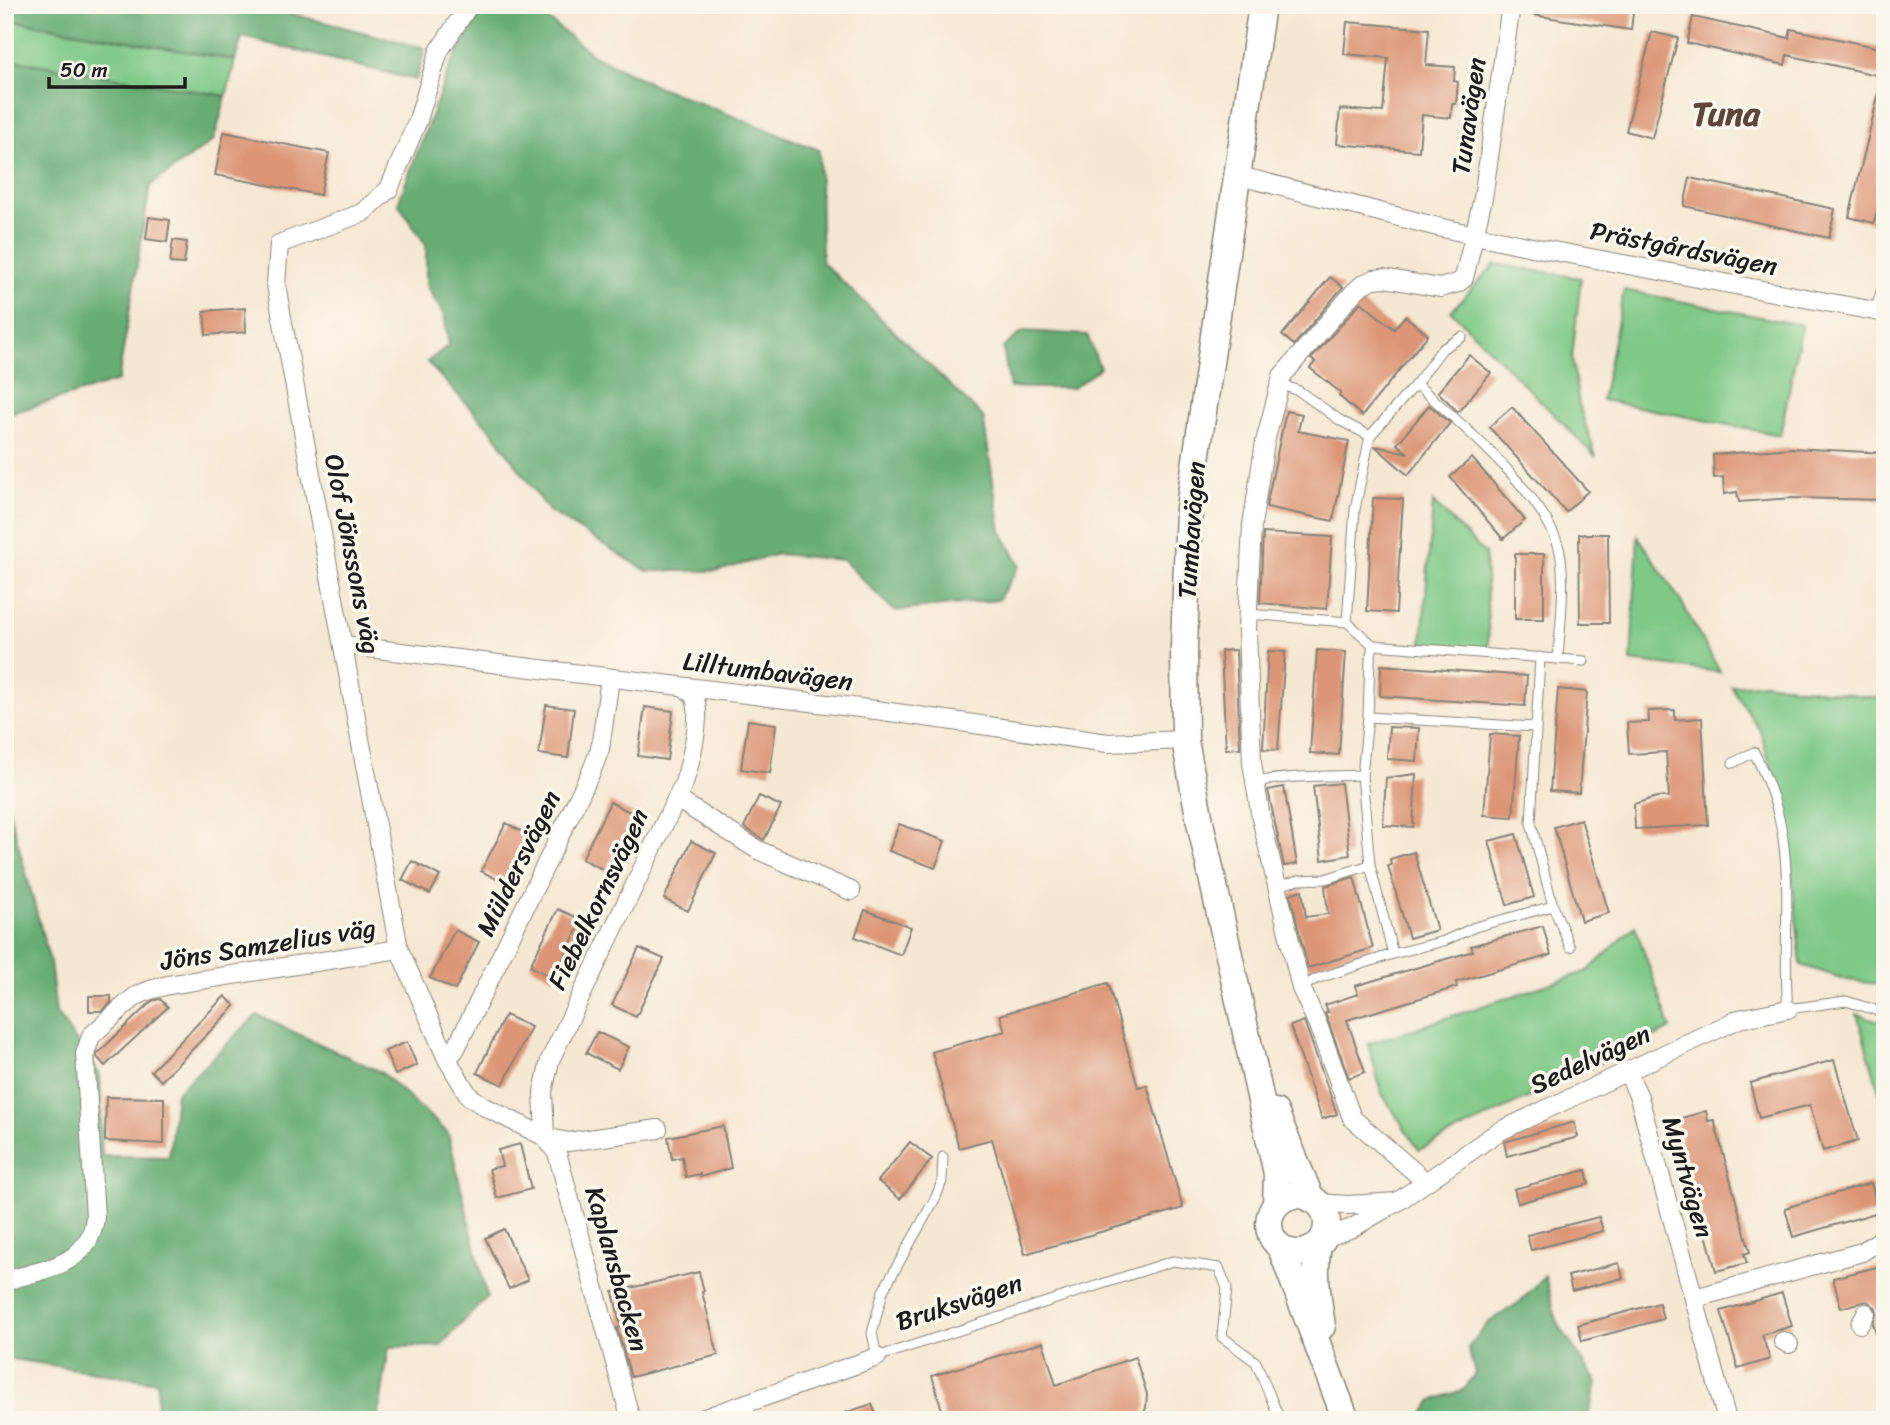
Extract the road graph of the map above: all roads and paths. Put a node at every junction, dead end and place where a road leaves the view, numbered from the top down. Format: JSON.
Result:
{"nodes":[{"id":1,"x":468,"y":5,"type":"edge"},
{"id":2,"x":1262,"y":5,"type":"edge"},
{"id":3,"x":1511,"y":5,"type":"edge"},
{"id":4,"x":1236,"y":175,"type":"junction"},
{"id":5,"x":1474,"y":234,"type":"junction"},
{"id":6,"x":1885,"y":294,"type":"edge"},
{"id":7,"x":1882,"y":312,"type":"edge"},
{"id":8,"x":1462,"y":337,"type":"dead end"},
{"id":9,"x":1280,"y":384,"type":"junction"},
{"id":10,"x":1416,"y":384,"type":"junction"},
{"id":11,"x":1370,"y":436,"type":"junction"},
{"id":12,"x":1248,"y":614,"type":"junction"},
{"id":13,"x":1348,"y":621,"type":"junction"},
{"id":14,"x":344,"y":645,"type":"junction"},
{"id":15,"x":1373,"y":645,"type":"junction"},
{"id":16,"x":1540,"y":657,"type":"junction"},
{"id":17,"x":1558,"y":659,"type":"junction"},
{"id":18,"x":1584,"y":661,"type":"dead end"},
{"id":19,"x":610,"y":679,"type":"junction"},
{"id":20,"x":685,"y":687,"type":"junction"},
{"id":21,"x":1368,"y":717,"type":"junction"},
{"id":22,"x":1535,"y":727,"type":"junction"},
{"id":23,"x":1185,"y":740,"type":"junction"},
{"id":24,"x":1733,"y":763,"type":"dead end"},
{"id":25,"x":1362,"y":775,"type":"junction"},
{"id":26,"x":1256,"y":782,"type":"junction"},
{"id":27,"x":677,"y":799,"type":"junction"},
{"id":28,"x":1370,"y":865,"type":"junction"},
{"id":29,"x":1278,"y":886,"type":"junction"},
{"id":30,"x":851,"y":891,"type":"dead end"},
{"id":31,"x":1553,"y":906,"type":"junction"},
{"id":32,"x":1570,"y":947,"type":"dead end"},
{"id":33,"x":399,"y":949,"type":"junction"},
{"id":34,"x":1393,"y":954,"type":"junction"},
{"id":35,"x":1301,"y":988,"type":"junction"},
{"id":36,"x":1788,"y":1009,"type":"junction"},
{"id":37,"x":1885,"y":1013,"type":"edge"},
{"id":38,"x":1250,"y":1052,"type":"junction"},
{"id":39,"x":447,"y":1059,"type":"junction"},
{"id":40,"x":1627,"y":1071,"type":"junction"},
{"id":41,"x":658,"y":1129,"type":"dead end"},
{"id":42,"x":545,"y":1137,"type":"junction"},
{"id":43,"x":943,"y":1157,"type":"dead end"},
{"id":44,"x":1425,"y":1181,"type":"junction"},
{"id":45,"x":1314,"y":1201,"type":"junction"},
{"id":46,"x":1397,"y":1202,"type":"junction"},
{"id":47,"x":1276,"y":1205,"type":"junction"},
{"id":48,"x":1885,"y":1237,"type":"edge"},
{"id":49,"x":1320,"y":1242,"type":"junction"},
{"id":50,"x":1281,"y":1248,"type":"junction"},
{"id":51,"x":5,"y":1281,"type":"edge"},
{"id":52,"x":1695,"y":1298,"type":"junction"},
{"id":53,"x":877,"y":1357,"type":"junction"},
{"id":54,"x":631,"y":1420,"type":"edge"},
{"id":55,"x":699,"y":1420,"type":"edge"},
{"id":56,"x":1280,"y":1420,"type":"edge"},
{"id":57,"x":1346,"y":1420,"type":"edge"},
{"id":58,"x":1358,"y":1420,"type":"edge"},
{"id":59,"x":1727,"y":1420,"type":"edge"}],
"edges":[{"from":1,"to":14,"type":"street","name":"Olof Jönssons väg"},
{"from":2,"to":4,"type":"main road","name":"Tumbavägen"},
{"from":3,"to":5,"type":"street","name":"Tunavägen"},
{"from":4,"to":5,"type":"street","name":"Prästgårdsvägen"},
{"from":4,"to":23,"type":"main road","name":"Tumbavägen"},
{"from":5,"to":7,"type":"street","name":"Prästgårdsvägen"},
{"from":5,"to":9,"type":"street"},
{"from":6,"to":7,"type":"street"},
{"from":8,"to":10,"type":"lane"},
{"from":9,"to":11,"type":"lane"},
{"from":9,"to":12,"type":"street"},
{"from":10,"to":11,"type":"lane"},
{"from":10,"to":17,"type":"lane"},
{"from":11,"to":13,"type":"lane"},
{"from":12,"to":13,"type":"lane"},
{"from":12,"to":26,"type":"street"},
{"from":13,"to":15,"type":"lane"},
{"from":14,"to":19,"type":"street","name":"Lilltumbavägen"},
{"from":14,"to":33,"type":"street","name":"Olof Jönssons väg"},
{"from":15,"to":16,"type":"lane"},
{"from":15,"to":21,"type":"lane"},
{"from":16,"to":17,"type":"lane"},
{"from":16,"to":22,"type":"lane"},
{"from":17,"to":18,"type":"lane"},
{"from":19,"to":20,"type":"street","name":"Lilltumbavägen"},
{"from":19,"to":39,"type":"street","name":"Müldersvägen"},
{"from":20,"to":23,"type":"street","name":"Lilltumbavägen"},
{"from":20,"to":27,"type":"street","name":"Fiebelkornsvägen"},
{"from":21,"to":22,"type":"lane"},
{"from":21,"to":25,"type":"lane"},
{"from":22,"to":31,"type":"lane"},
{"from":23,"to":38,"type":"main road","name":"Tumbavägen"},
{"from":24,"to":36,"type":"lane"},
{"from":25,"to":26,"type":"lane"},
{"from":25,"to":28,"type":"lane"},
{"from":26,"to":29,"type":"street"},
{"from":27,"to":30,"type":"street"},
{"from":27,"to":42,"type":"street","name":"Fiebelkornsvägen"},
{"from":28,"to":29,"type":"lane"},
{"from":28,"to":34,"type":"lane"},
{"from":29,"to":35,"type":"street"},
{"from":31,"to":32,"type":"lane"},
{"from":31,"to":34,"type":"lane"},
{"from":33,"to":39,"type":"street","name":"Olof Jönssons väg"},
{"from":33,"to":51,"type":"street","name":"Jöns Samzelius väg"},
{"from":34,"to":35,"type":"lane"},
{"from":35,"to":44,"type":"street"},
{"from":36,"to":37,"type":"lane"},
{"from":36,"to":40,"type":"street","name":"Sedelvägen"},
{"from":38,"to":45,"type":"main road","name":"Tumbavägen"},
{"from":38,"to":47,"type":"main road","name":"Tumbavägen"},
{"from":39,"to":42,"type":"street","name":"Olof Jönssons väg"},
{"from":40,"to":44,"type":"street","name":"Sedelvägen"},
{"from":40,"to":52,"type":"street","name":"Myntvägen"},
{"from":41,"to":42,"type":"street"},
{"from":42,"to":54,"type":"street","name":"Kaplansbacken"},
{"from":43,"to":53,"type":"lane"},
{"from":44,"to":46,"type":"street","name":"Sedelvägen"},
{"from":45,"to":46,"type":"street"},
{"from":45,"to":47,"type":"main road"},
{"from":45,"to":49,"type":"main road"},
{"from":46,"to":49,"type":"street","name":"Sedelvägen"},
{"from":47,"to":50,"type":"main road"},
{"from":48,"to":52,"type":"street"},
{"from":49,"to":50,"type":"main road"},
{"from":49,"to":58,"type":"main road"},
{"from":50,"to":57,"type":"main road"},
{"from":52,"to":59,"type":"street","name":"Myntvägen"},
{"from":53,"to":55,"type":"street","name":"Bruksvägen"},
{"from":53,"to":56,"type":"lane","name":"Bruksvägen"}]}
